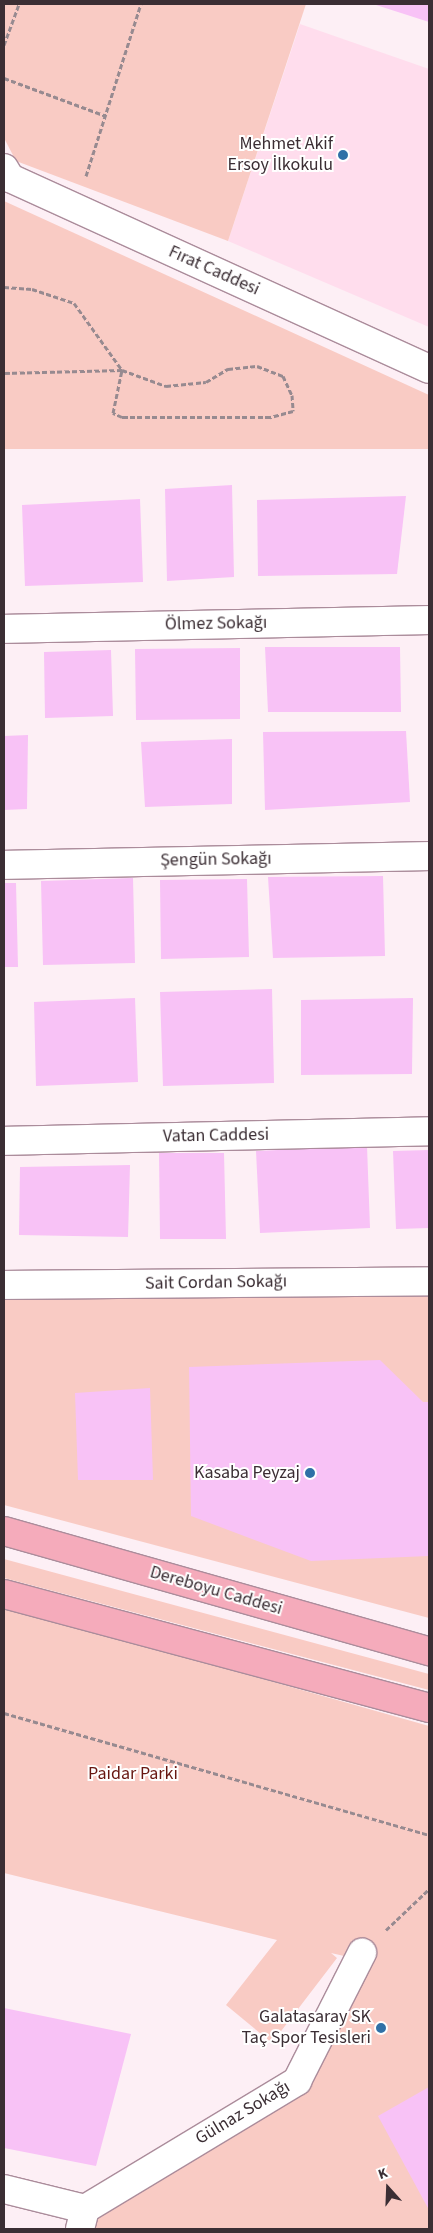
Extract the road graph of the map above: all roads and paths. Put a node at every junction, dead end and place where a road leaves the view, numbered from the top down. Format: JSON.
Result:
{"nodes":[{"id":1,"x":19,"y":4,"type":"edge"},
{"id":2,"x":142,"y":4,"type":"edge"},
{"id":3,"x":4,"y":45,"type":"edge"},
{"id":4,"x":4,"y":78,"type":"edge"},
{"id":5,"x":106,"y":116,"type":"junction"},
{"id":6,"x":4,"y":168,"type":"edge"},
{"id":7,"x":76,"y":208,"type":"junction"},
{"id":8,"x":4,"y":287,"type":"edge"},
{"id":9,"x":429,"y":369,"type":"edge"},
{"id":10,"x":122,"y":370,"type":"junction"},
{"id":11,"x":4,"y":373,"type":"edge"},
{"id":12,"x":429,"y":620,"type":"edge"},
{"id":13,"x":4,"y":629,"type":"edge"},
{"id":14,"x":429,"y":856,"type":"edge"},
{"id":15,"x":4,"y":865,"type":"edge"},
{"id":16,"x":429,"y":1131,"type":"edge"},
{"id":17,"x":4,"y":1141,"type":"edge"},
{"id":18,"x":429,"y":1281,"type":"edge"},
{"id":19,"x":4,"y":1285,"type":"edge"},
{"id":20,"x":4,"y":1531,"type":"edge"},
{"id":21,"x":4,"y":1594,"type":"edge"},
{"id":22,"x":429,"y":1651,"type":"edge"},
{"id":23,"x":429,"y":1708,"type":"edge"},
{"id":24,"x":4,"y":1713,"type":"edge"},
{"id":25,"x":429,"y":1835,"type":"edge"},
{"id":26,"x":429,"y":1889,"type":"edge"},
{"id":27,"x":362,"y":1953,"type":"joint"},
{"id":28,"x":4,"y":2189,"type":"edge"},
{"id":29,"x":83,"y":2219,"type":"edge"}],
"edges":[{"from":1,"to":3,"type":"path"},
{"from":2,"to":5,"type":"path"},
{"from":4,"to":5,"type":"path"},
{"from":5,"to":7,"type":"path"},
{"from":6,"to":7,"type":"street","name":"Fırat Caddesi"},
{"from":7,"to":9,"type":"street","name":"Fırat Caddesi"},
{"from":8,"to":10,"type":"path"},
{"from":10,"to":10,"type":"path"},
{"from":10,"to":11,"type":"path"},
{"from":12,"to":13,"type":"street","name":"Ölmez Sokağı"},
{"from":14,"to":15,"type":"street","name":"Şengün Sokağı"},
{"from":16,"to":17,"type":"street","name":"Vatan Caddesi"},
{"from":18,"to":19,"type":"street","name":"Sait Cordan Sokağı"},
{"from":20,"to":22,"type":"main road","name":"Dereboyu Caddesi"},
{"from":21,"to":23,"type":"main road"},
{"from":24,"to":25,"type":"path"},
{"from":26,"to":27,"type":"path"},
{"from":27,"to":29,"type":"street","name":"Gülnaz Sokağı"},
{"from":28,"to":29,"type":"street"}]}
